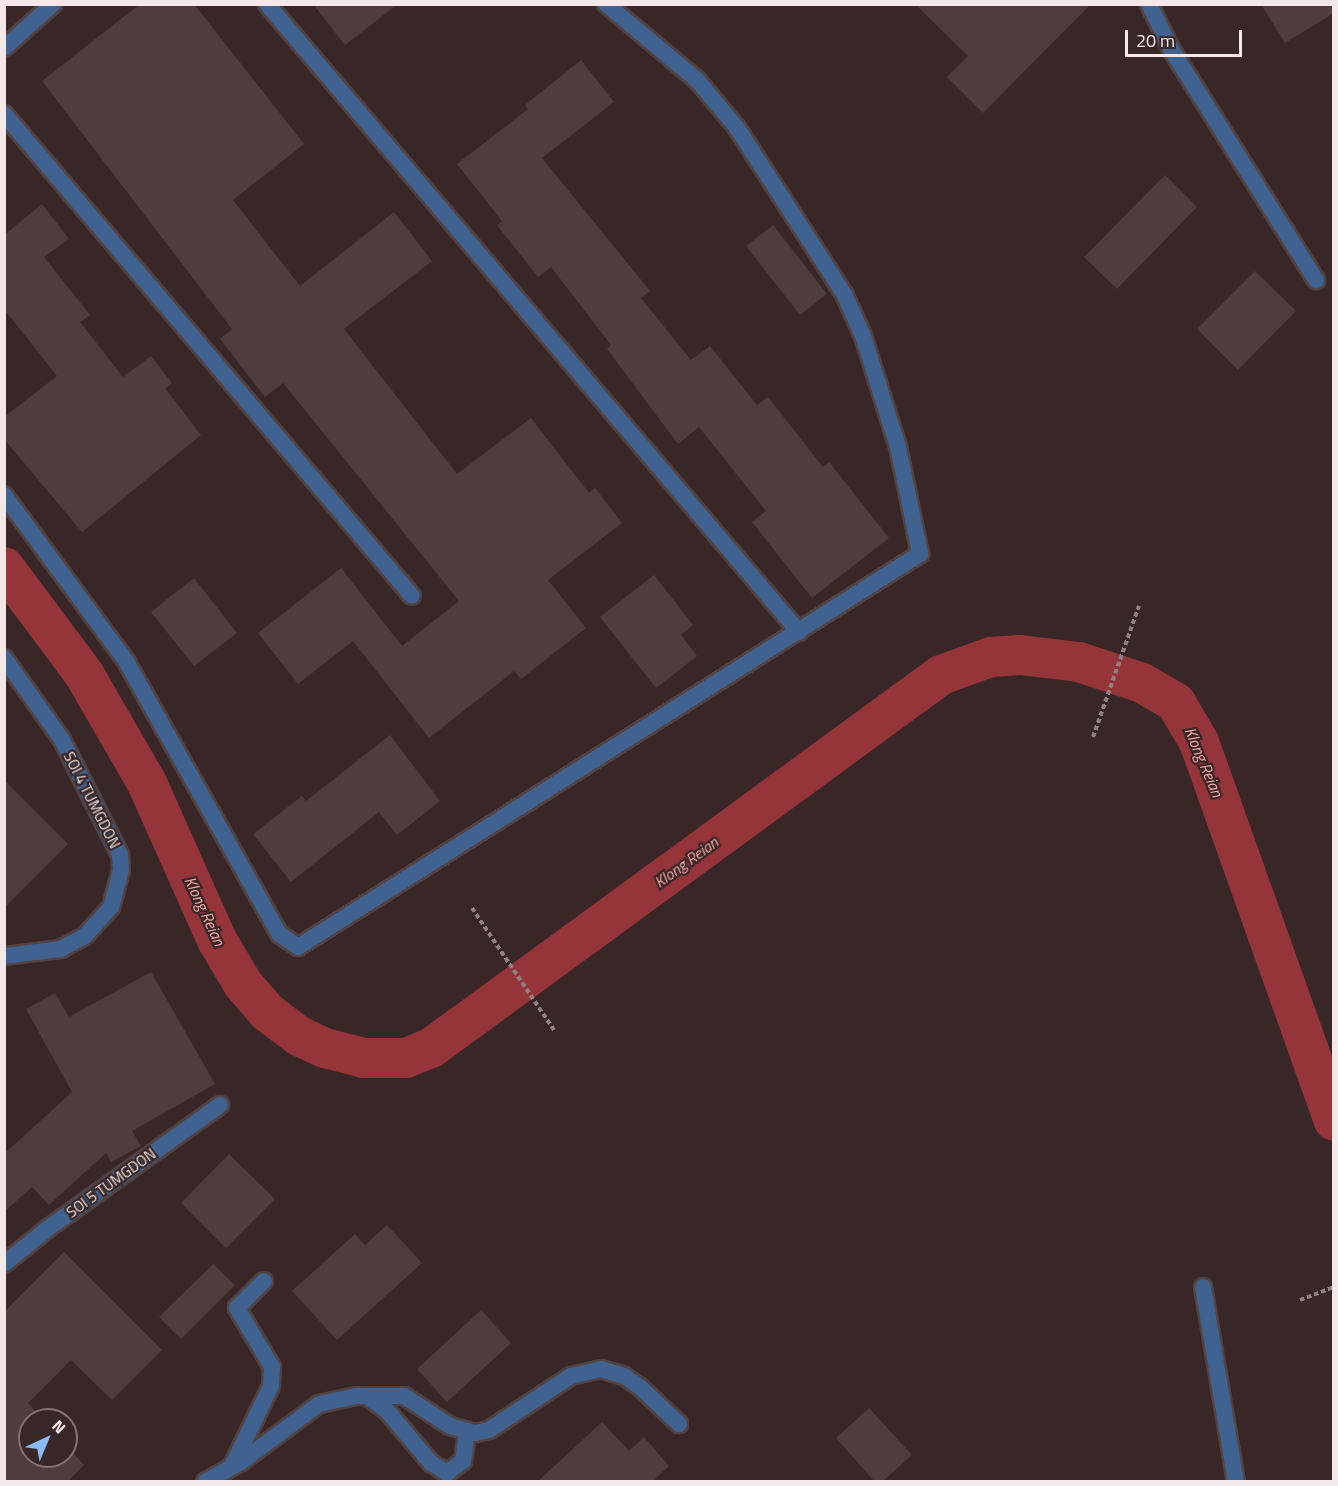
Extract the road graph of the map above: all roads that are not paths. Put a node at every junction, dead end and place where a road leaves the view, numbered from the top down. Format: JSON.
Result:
{"nodes":[{"id":1,"x":267,"y":4,"type":"edge"},
{"id":2,"x":606,"y":4,"type":"edge"},
{"id":3,"x":1149,"y":4,"type":"edge"},
{"id":4,"x":49,"y":6,"type":"edge"},
{"id":5,"x":4,"y":48,"type":"edge"},
{"id":6,"x":4,"y":114,"type":"edge"},
{"id":7,"x":1316,"y":280,"type":"dead end"},
{"id":8,"x":4,"y":495,"type":"edge"},
{"id":9,"x":412,"y":596,"type":"dead end"},
{"id":10,"x":800,"y":632,"type":"junction"},
{"id":11,"x":4,"y":658,"type":"edge"},
{"id":12,"x":4,"y":957,"type":"edge"},
{"id":13,"x":220,"y":1105,"type":"dead end"},
{"id":14,"x":4,"y":1264,"type":"edge"},
{"id":15,"x":264,"y":1281,"type":"dead end"},
{"id":16,"x":1203,"y":1287,"type":"dead end"},
{"id":17,"x":368,"y":1396,"type":"junction"},
{"id":18,"x":679,"y":1424,"type":"dead end"},
{"id":19,"x":467,"y":1433,"type":"junction"},
{"id":20,"x":231,"y":1467,"type":"junction"},
{"id":21,"x":205,"y":1482,"type":"edge"},
{"id":22,"x":1236,"y":1482,"type":"edge"}],
"edges":[{"from":1,"to":10,"type":"street"},
{"from":2,"to":10,"type":"street"},
{"from":3,"to":7,"type":"street"},
{"from":4,"to":5,"type":"street"},
{"from":6,"to":9,"type":"street"},
{"from":8,"to":10,"type":"street"},
{"from":11,"to":12,"type":"street","name":"SOI 4 TUMGDON"},
{"from":13,"to":14,"type":"street","name":"SOI 5 TUMGDON"},
{"from":15,"to":20,"type":"street"},
{"from":16,"to":22,"type":"street"},
{"from":17,"to":19,"type":"street"},
{"from":17,"to":19,"type":"street"},
{"from":17,"to":20,"type":"street"},
{"from":18,"to":19,"type":"street"},
{"from":20,"to":21,"type":"street"}]}
